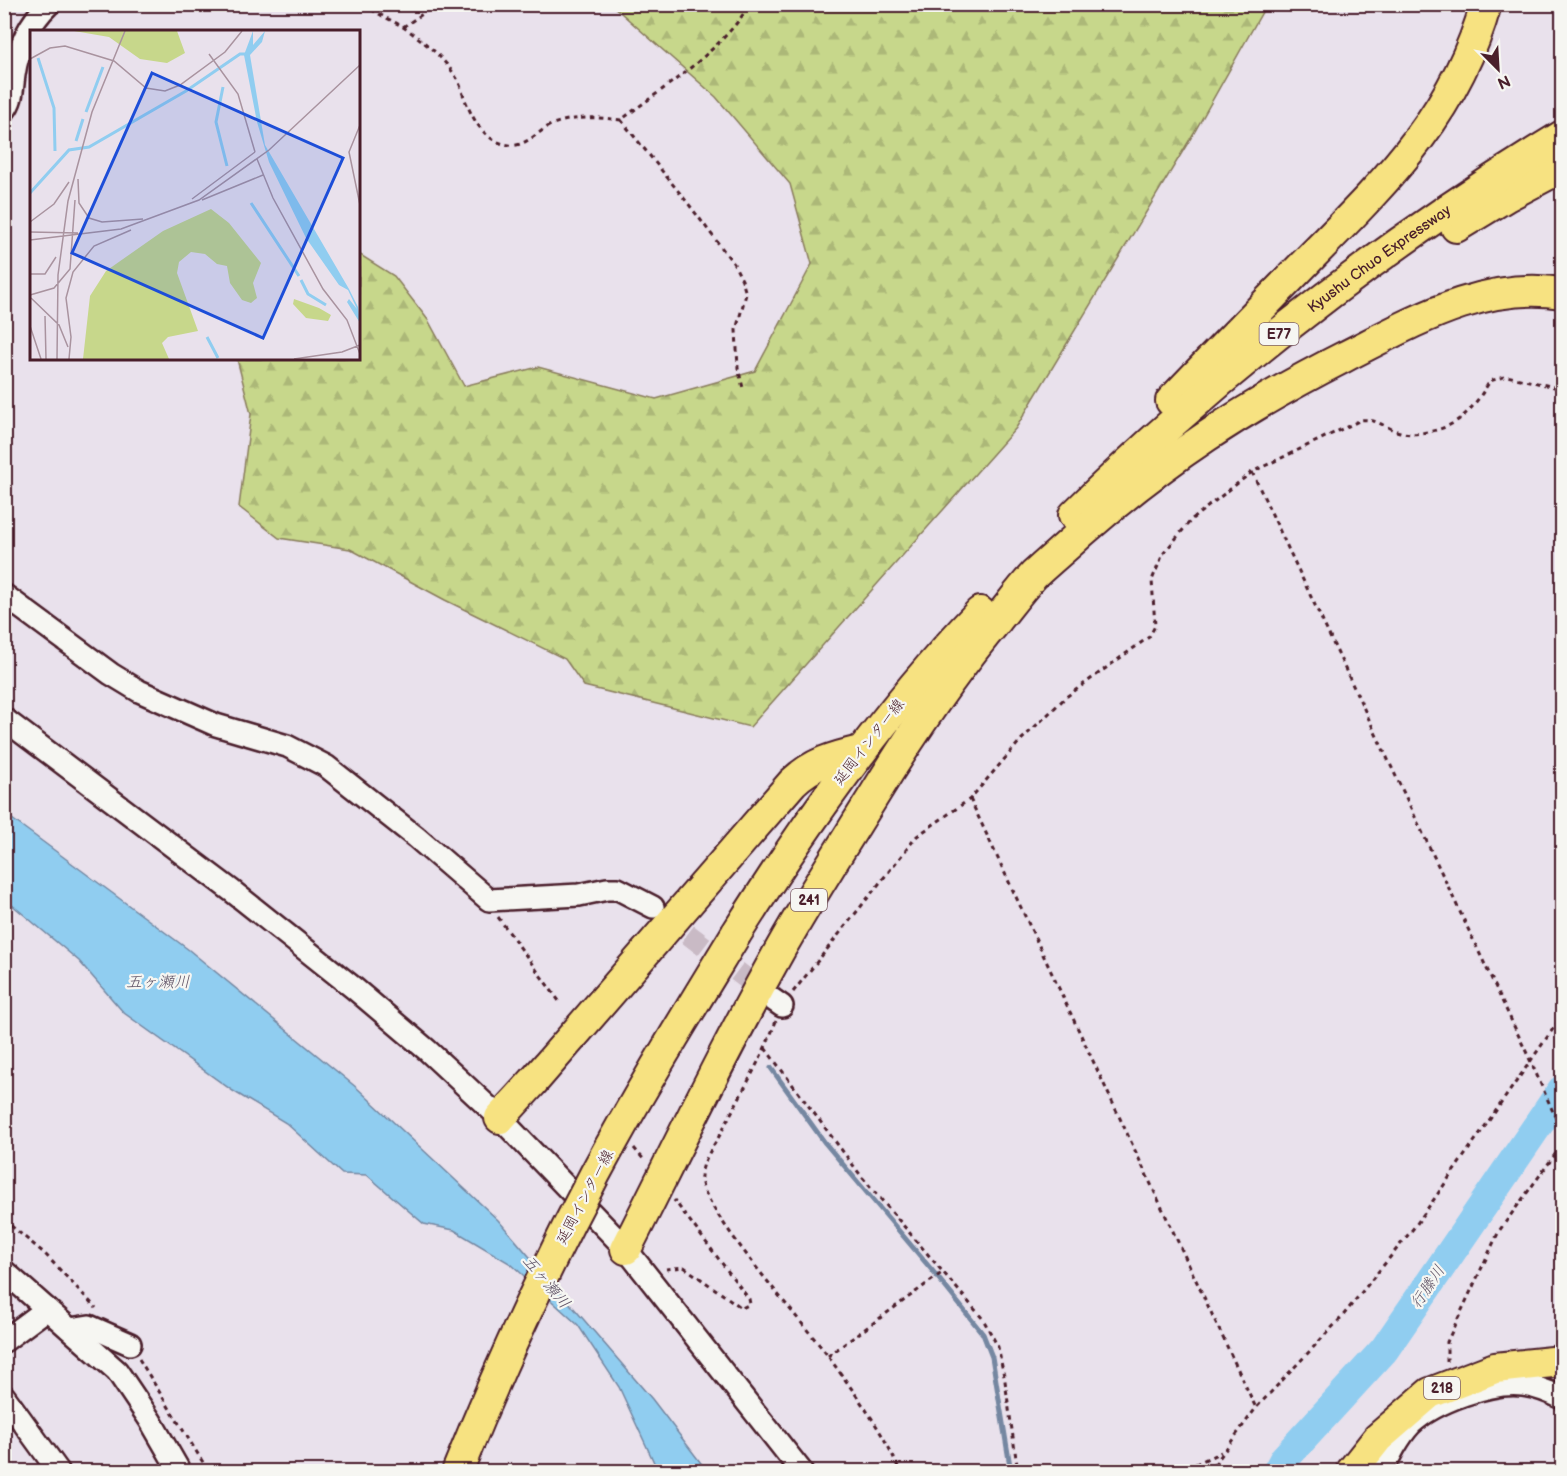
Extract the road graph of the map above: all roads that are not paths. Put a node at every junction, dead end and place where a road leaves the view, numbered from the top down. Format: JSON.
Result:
{"nodes":[{"id":1,"x":49,"y":4,"type":"edge"},
{"id":2,"x":1486,"y":4,"type":"edge"},
{"id":3,"x":4,"y":111,"type":"edge"},
{"id":4,"x":1563,"y":136,"type":"edge"},
{"id":5,"x":1563,"y":156,"type":"edge"},
{"id":6,"x":1563,"y":167,"type":"edge"},
{"id":7,"x":1428,"y":244,"type":"junction"},
{"id":8,"x":1563,"y":293,"type":"edge"},
{"id":9,"x":1028,"y":571,"type":"junction"},
{"id":10,"x":4,"y":595,"type":"edge"},
{"id":11,"x":4,"y":719,"type":"edge"},
{"id":12,"x":860,"y":751,"type":"junction"},
{"id":13,"x":653,"y":907,"type":"tunnel mouth"},
{"id":14,"x":736,"y":934,"type":"junction"},
{"id":15,"x":500,"y":1118,"type":"junction"},
{"id":16,"x":626,"y":1249,"type":"junction"},
{"id":17,"x":4,"y":1271,"type":"edge"},
{"id":18,"x":47,"y":1309,"type":"junction"},
{"id":19,"x":70,"y":1329,"type":"junction"},
{"id":20,"x":4,"y":1341,"type":"edge"},
{"id":21,"x":130,"y":1344,"type":"dead end"},
{"id":22,"x":1563,"y":1361,"type":"edge"},
{"id":23,"x":4,"y":1396,"type":"edge"},
{"id":24,"x":1563,"y":1398,"type":"edge"},
{"id":25,"x":59,"y":1472,"type":"edge"},
{"id":26,"x":180,"y":1472,"type":"edge"},
{"id":27,"x":457,"y":1472,"type":"edge"},
{"id":28,"x":802,"y":1472,"type":"edge"},
{"id":29,"x":1351,"y":1472,"type":"edge"},
{"id":30,"x":1383,"y":1472,"type":"edge"}],
"edges":[{"from":1,"to":3,"type":"street"},
{"from":2,"to":9,"type":"highway"},
{"from":4,"to":9,"type":"highway","name":"Kyushu Chuo Expressway","number":"E77"},
{"from":5,"to":7,"type":"highway","name":"Kyushu Chuo Expressway","number":"E77"},
{"from":6,"to":7,"type":"highway"},
{"from":7,"to":9,"type":"highway","name":"Kyushu Chuo Expressway","number":"E77"},
{"from":8,"to":9,"type":"highway"},
{"from":9,"to":12,"type":"highway","name":"延岡インター線","number":"241"},
{"from":9,"to":14,"type":"highway","name":"延岡インター線","number":"241"},
{"from":9,"to":16,"type":"highway","number":"241"},
{"from":10,"to":13,"type":"street"},
{"from":11,"to":15,"type":"street"},
{"from":12,"to":14,"type":"highway","name":"延岡インター線","number":"241"},
{"from":12,"to":15,"type":"highway"},
{"from":14,"to":27,"type":"highway","name":"延岡インター線","number":"241","bridge":true},
{"from":15,"to":16,"type":"street"},
{"from":16,"to":28,"type":"street"},
{"from":17,"to":18,"type":"street"},
{"from":18,"to":19,"type":"street"},
{"from":18,"to":20,"type":"street"},
{"from":19,"to":21,"type":"street"},
{"from":19,"to":26,"type":"street"},
{"from":22,"to":29,"type":"highway","number":"218"},
{"from":23,"to":25,"type":"street"},
{"from":24,"to":30,"type":"street","number":"218"}]}
